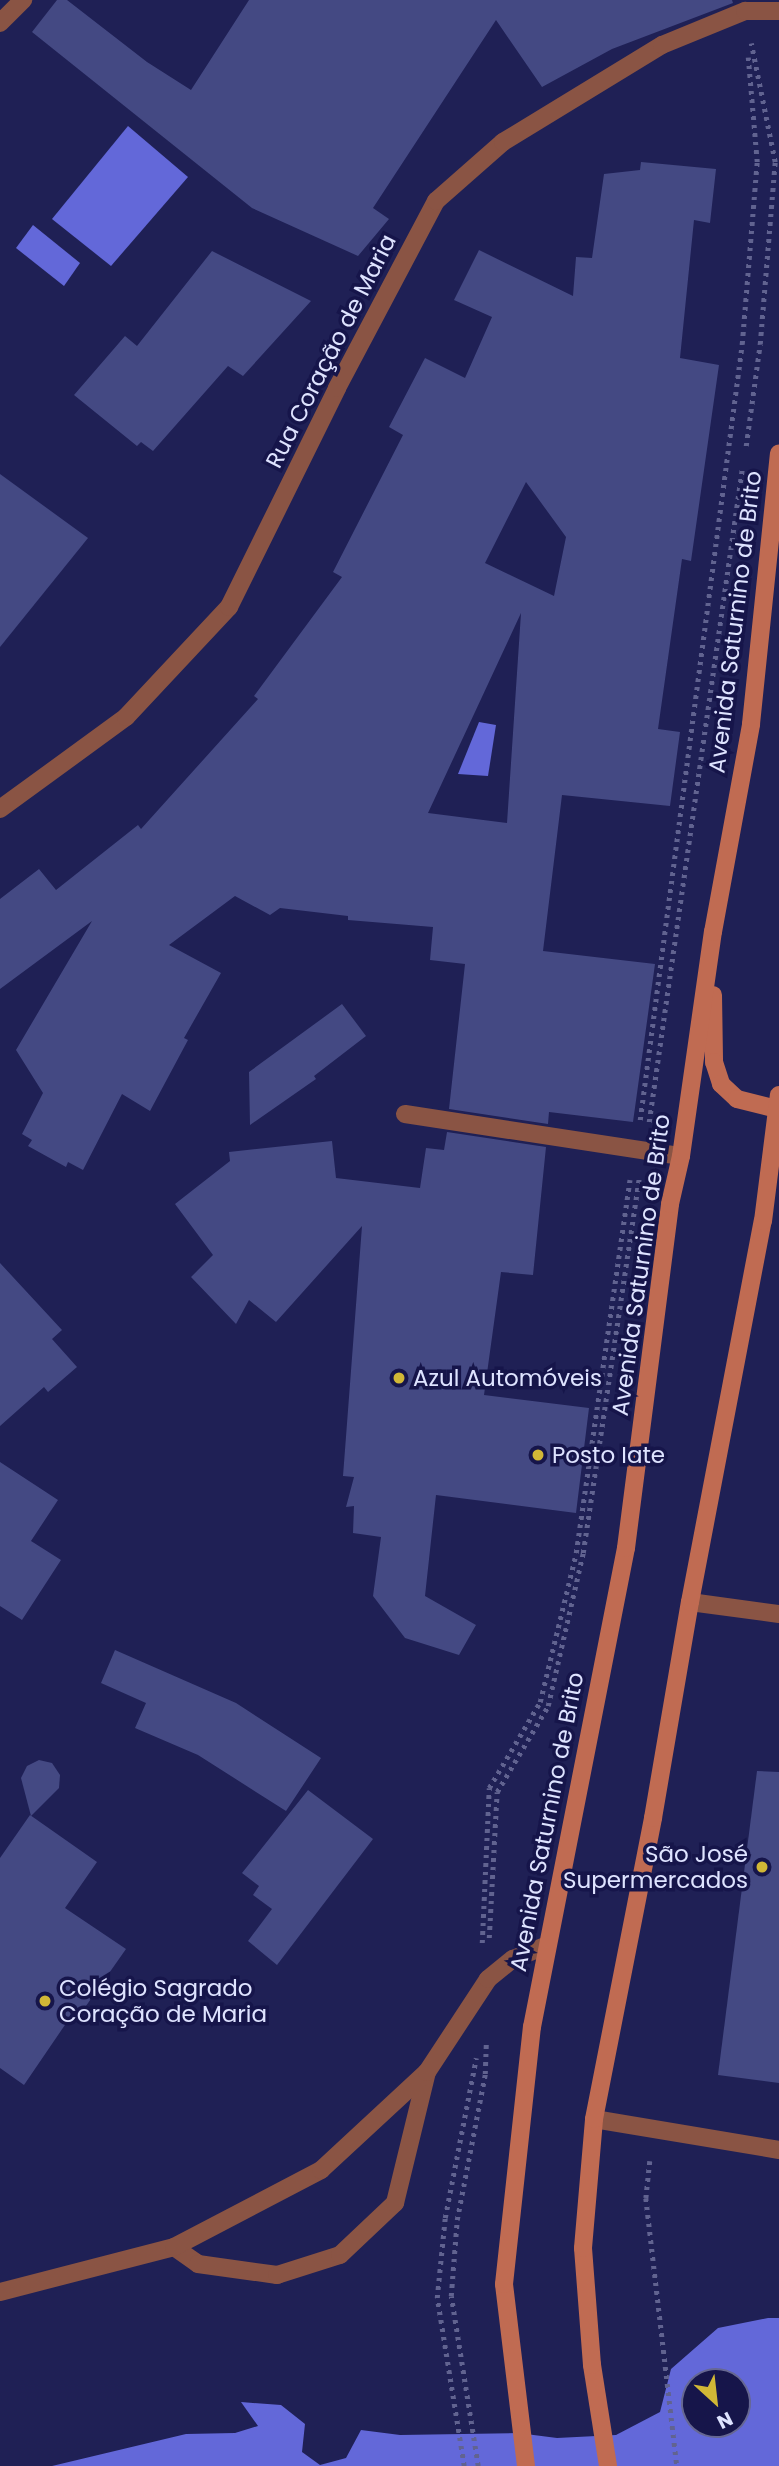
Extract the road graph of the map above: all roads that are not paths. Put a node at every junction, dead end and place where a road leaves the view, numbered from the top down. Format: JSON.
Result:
{"nodes":[{"id":1,"x":23,"y":0,"type":"edge"},
{"id":2,"x":779,"y":11,"type":"edge"},
{"id":3,"x":0,"y":23,"type":"edge"},
{"id":4,"x":779,"y":453,"type":"edge"},
{"id":5,"x":0,"y":809,"type":"edge"},
{"id":6,"x":713,"y":932,"type":"junction"},
{"id":7,"x":778,"y":1104,"type":"edge"},
{"id":8,"x":405,"y":1114,"type":"dead end"},
{"id":9,"x":681,"y":1156,"type":"junction"},
{"id":10,"x":690,"y":1602,"type":"junction"},
{"id":11,"x":779,"y":1614,"type":"edge"},
{"id":12,"x":546,"y":1945,"type":"junction"},
{"id":13,"x":427,"y":2072,"type":"junction"},
{"id":14,"x":594,"y":2119,"type":"junction"},
{"id":15,"x":779,"y":2150,"type":"edge"},
{"id":16,"x":174,"y":2247,"type":"junction"},
{"id":17,"x":0,"y":2292,"type":"edge"},
{"id":18,"x":526,"y":2466,"type":"edge"},
{"id":19,"x":607,"y":2466,"type":"edge"}],
"edges":[{"from":1,"to":3,"type":"street"},
{"from":2,"to":5,"type":"street","name":"Rua Coração de Maria"},
{"from":4,"to":6,"type":"main road","name":"Avenida Saturnino de Brito"},
{"from":6,"to":7,"type":"main road"},
{"from":6,"to":9,"type":"main road","name":"Avenida Saturnino de Brito"},
{"from":7,"to":10,"type":"main road"},
{"from":8,"to":9,"type":"street"},
{"from":9,"to":12,"type":"main road","name":"Avenida Saturnino de Brito"},
{"from":10,"to":11,"type":"street"},
{"from":10,"to":14,"type":"main road"},
{"from":12,"to":13,"type":"street"},
{"from":12,"to":18,"type":"main road","name":"Avenida Saturnino de Brito"},
{"from":13,"to":16,"type":"street"},
{"from":13,"to":16,"type":"street"},
{"from":14,"to":15,"type":"street"},
{"from":14,"to":19,"type":"main road"},
{"from":16,"to":17,"type":"street"}]}
